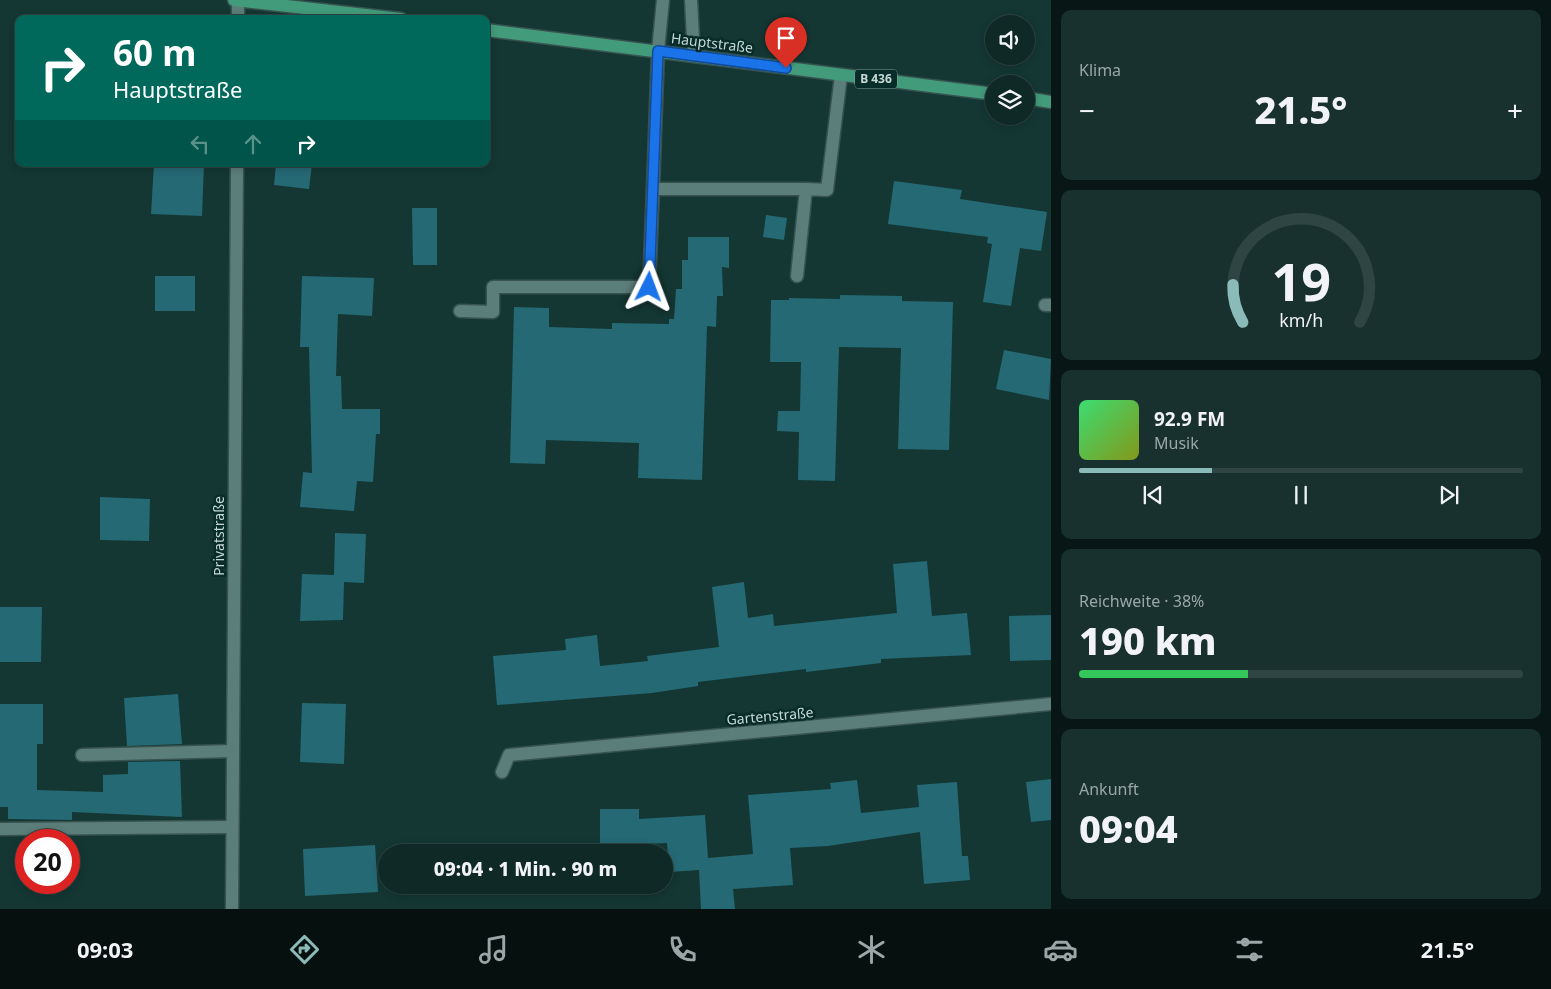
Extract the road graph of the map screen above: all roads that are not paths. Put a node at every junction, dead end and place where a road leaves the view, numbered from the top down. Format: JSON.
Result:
{"nodes":[{"id":1,"x":234,"y":0,"type":"edge"},
{"id":2,"x":238,"y":0,"type":"edge"},
{"id":3,"x":663,"y":0,"type":"edge"},
{"id":4,"x":691,"y":0,"type":"edge"},
{"id":5,"x":238,"y":15,"type":"edge"},
{"id":6,"x":367,"y":15,"type":"edge"},
{"id":7,"x":490,"y":30,"type":"edge"},
{"id":8,"x":658,"y":51,"type":"junction"},
{"id":9,"x":694,"y":56,"type":"junction"},
{"id":10,"x":841,"y":75,"type":"junction"},
{"id":11,"x":985,"y":93,"type":"edge"},
{"id":12,"x":1035,"y":99,"type":"edge"},
{"id":13,"x":1051,"y":102,"type":"edge"},
{"id":14,"x":237,"y":167,"type":"edge"},
{"id":15,"x":653,"y":189,"type":"junction"},
{"id":16,"x":806,"y":189,"type":"junction"},
{"id":17,"x":797,"y":276,"type":"dead end"},
{"id":18,"x":460,"y":312,"type":"dead end"},
{"id":19,"x":1051,"y":704,"type":"edge"},
{"id":20,"x":233,"y":751,"type":"junction"},
{"id":21,"x":82,"y":755,"type":"dead end"},
{"id":22,"x":502,"y":772,"type":"dead end"},
{"id":23,"x":232,"y":827,"type":"junction"},
{"id":24,"x":0,"y":829,"type":"edge"},
{"id":25,"x":232,"y":909,"type":"edge"}],
"edges":[{"from":1,"to":2,"type":"main road"},
{"from":2,"to":5,"type":"street"},
{"from":2,"to":6,"type":"main road"},
{"from":3,"to":8,"type":"street"},
{"from":4,"to":9,"type":"street"},
{"from":7,"to":8,"type":"main road","name":"Hauptstraße","number":"B 436"},
{"from":8,"to":9,"type":"main road","name":"Hauptstraße","number":"B 436"},
{"from":8,"to":15,"type":"street"},
{"from":9,"to":10,"type":"main road","name":"Hauptstraße","number":"B 436"},
{"from":10,"to":11,"type":"main road","name":"Hauptstraße","number":"B 436"},
{"from":10,"to":16,"type":"street"},
{"from":12,"to":13,"type":"main road"},
{"from":14,"to":20,"type":"street","name":"Privatstraße"},
{"from":15,"to":16,"type":"street"},
{"from":15,"to":18,"type":"street"},
{"from":16,"to":17,"type":"street"},
{"from":19,"to":22,"type":"street","name":"Gartenstraße"},
{"from":20,"to":21,"type":"street"},
{"from":20,"to":23,"type":"street","name":"Privatstraße"},
{"from":23,"to":24,"type":"street"},
{"from":23,"to":25,"type":"street","name":"Privatstraße"}]}
